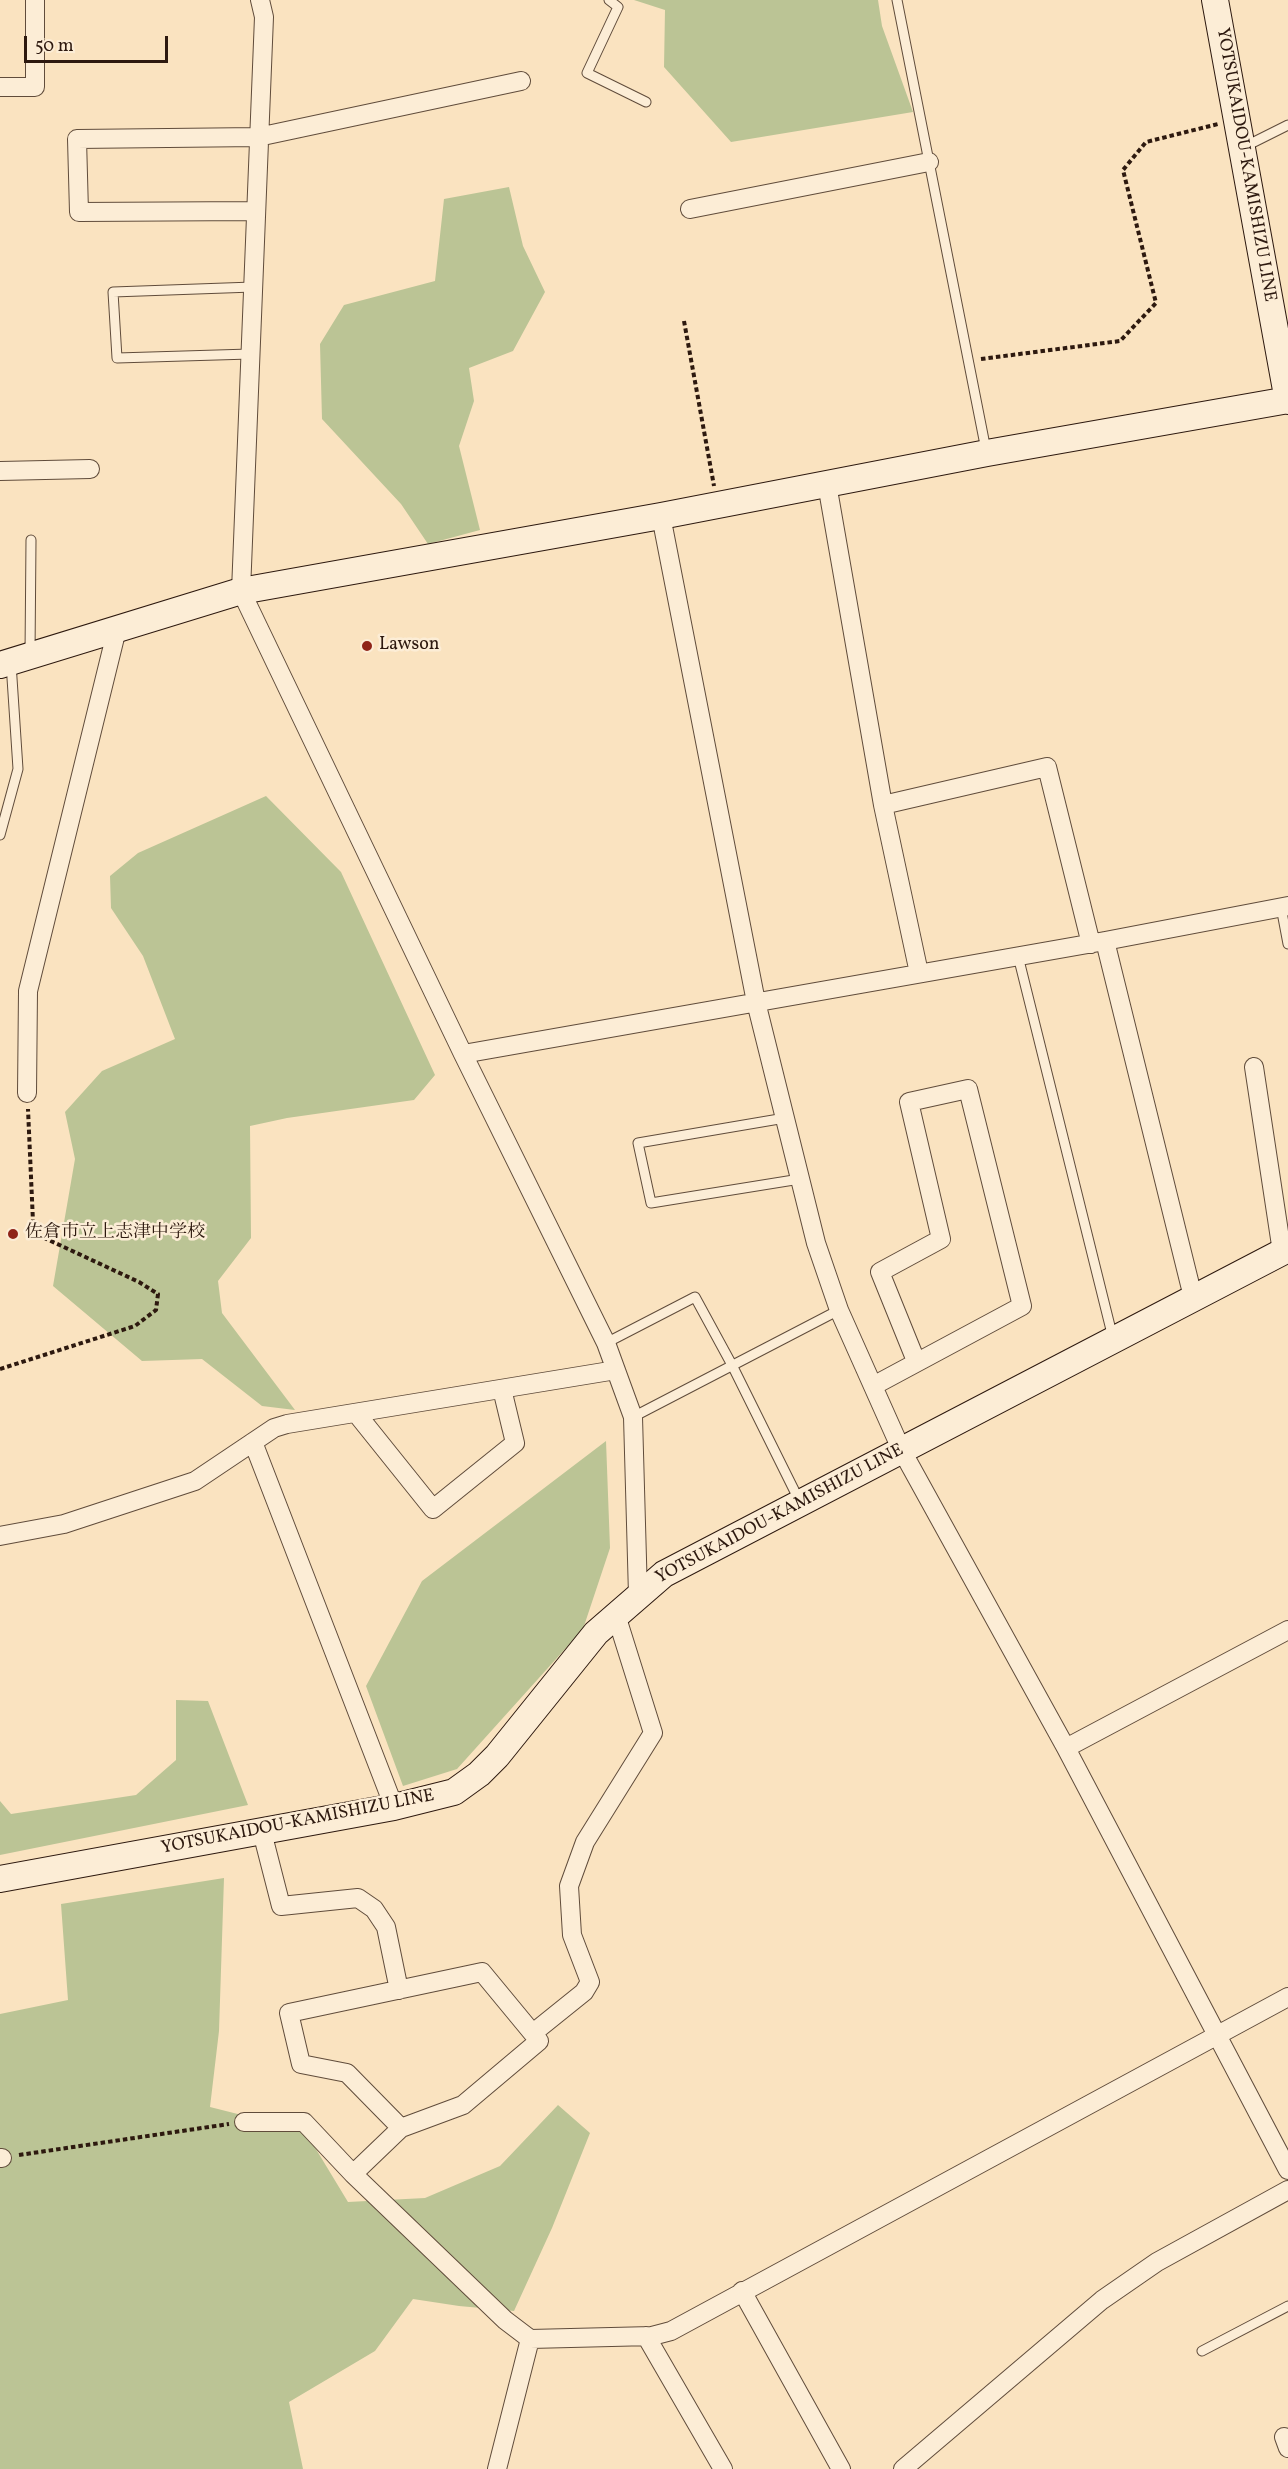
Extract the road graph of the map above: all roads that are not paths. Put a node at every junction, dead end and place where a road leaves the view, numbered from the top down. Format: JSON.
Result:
{"nodes":[{"id":1,"x":35,"y":0,"type":"edge"},
{"id":2,"x":260,"y":0,"type":"edge"},
{"id":3,"x":609,"y":0,"type":"edge"},
{"id":4,"x":897,"y":0,"type":"edge"},
{"id":5,"x":1215,"y":0,"type":"edge"},
{"id":6,"x":521,"y":81,"type":"dead end"},
{"id":7,"x":0,"y":87,"type":"edge"},
{"id":8,"x":646,"y":102,"type":"dead end"},
{"id":9,"x":1288,"y":125,"type":"edge"},
{"id":10,"x":258,"y":137,"type":"junction"},
{"id":11,"x":1242,"y":148,"type":"junction"},
{"id":12,"x":929,"y":162,"type":"junction"},
{"id":13,"x":690,"y":208,"type":"dead end"},
{"id":14,"x":255,"y":211,"type":"junction"},
{"id":15,"x":253,"y":288,"type":"junction"},
{"id":16,"x":250,"y":354,"type":"junction"},
{"id":17,"x":1288,"y":400,"type":"edge"},
{"id":18,"x":987,"y":453,"type":"junction"},
{"id":19,"x":90,"y":469,"type":"dead end"},
{"id":20,"x":0,"y":471,"type":"edge"},
{"id":21,"x":827,"y":484,"type":"junction"},
{"id":22,"x":661,"y":516,"type":"junction"},
{"id":23,"x":31,"y":540,"type":"dead end"},
{"id":24,"x":241,"y":591,"type":"junction"},
{"id":25,"x":117,"y":629,"type":"junction"},
{"id":26,"x":13,"y":661,"type":"edge"},
{"id":27,"x":883,"y":805,"type":"junction"},
{"id":28,"x":0,"y":835,"type":"edge"},
{"id":29,"x":1285,"y":907,"type":"edge"},
{"id":30,"x":1098,"y":943,"type":"junction"},
{"id":31,"x":1288,"y":944,"type":"edge"},
{"id":32,"x":1018,"y":957,"type":"junction"},
{"id":33,"x":919,"y":973,"type":"junction"},
{"id":34,"x":756,"y":1002,"type":"junction"},
{"id":35,"x":463,"y":1054,"type":"junction"},
{"id":36,"x":1254,"y":1067,"type":"dead end"},
{"id":37,"x":27,"y":1093,"type":"road end"},
{"id":38,"x":785,"y":1118,"type":"junction"},
{"id":39,"x":800,"y":1179,"type":"junction"},
{"id":40,"x":1285,"y":1251,"type":"edge"},
{"id":41,"x":1193,"y":1297,"type":"junction"},
{"id":42,"x":839,"y":1310,"type":"junction"},
{"id":43,"x":1113,"y":1338,"type":"junction"},
{"id":44,"x":606,"y":1343,"type":"junction"},
{"id":45,"x":916,"y":1361,"type":"junction"},
{"id":46,"x":732,"y":1365,"type":"junction"},
{"id":47,"x":616,"y":1370,"type":"junction"},
{"id":48,"x":873,"y":1386,"type":"junction"},
{"id":49,"x":502,"y":1389,"type":"junction"},
{"id":50,"x":356,"y":1413,"type":"junction"},
{"id":51,"x":633,"y":1417,"type":"junction"},
{"id":52,"x":253,"y":1442,"type":"junction"},
{"id":53,"x":902,"y":1449,"type":"junction"},
{"id":54,"x":800,"y":1502,"type":"junction"},
{"id":55,"x":0,"y":1536,"type":"edge"},
{"id":56,"x":638,"y":1595,"type":"junction"},
{"id":57,"x":616,"y":1615,"type":"junction"},
{"id":58,"x":1288,"y":1630,"type":"edge"},
{"id":59,"x":1066,"y":1748,"type":"junction"},
{"id":60,"x":394,"y":1807,"type":"junction"},
{"id":61,"x":262,"y":1832,"type":"junction"},
{"id":62,"x":0,"y":1879,"type":"edge"},
{"id":63,"x":399,"y":1990,"type":"junction"},
{"id":64,"x":1288,"y":1997,"type":"edge"},
{"id":65,"x":533,"y":2033,"type":"junction"},
{"id":66,"x":1217,"y":2036,"type":"junction"},
{"id":67,"x":244,"y":2122,"type":"road end"},
{"id":68,"x":400,"y":2128,"type":"junction"},
{"id":69,"x":1288,"y":2170,"type":"edge"},
{"id":70,"x":353,"y":2174,"type":"junction"},
{"id":71,"x":1288,"y":2190,"type":"edge"},
{"id":72,"x":742,"y":2291,"type":"junction"},
{"id":73,"x":1288,"y":2306,"type":"edge"},
{"id":74,"x":646,"y":2337,"type":"junction"},
{"id":75,"x":530,"y":2339,"type":"junction"},
{"id":76,"x":1202,"y":2351,"type":"dead end"},
{"id":77,"x":497,"y":2469,"type":"edge"},
{"id":78,"x":723,"y":2469,"type":"edge"},
{"id":79,"x":841,"y":2469,"type":"edge"},
{"id":80,"x":903,"y":2469,"type":"edge"}],
"edges":[{"from":1,"to":7,"type":"street"},
{"from":2,"to":10,"type":"street"},
{"from":3,"to":8,"type":"lane"},
{"from":4,"to":12,"type":"lane"},
{"from":5,"to":11,"type":"main road","name":"YOTSUKAIDOU-KAMISHIZU LINE"},
{"from":6,"to":10,"type":"street"},
{"from":9,"to":11,"type":"lane"},
{"from":10,"to":14,"type":"street"},
{"from":10,"to":14,"type":"street"},
{"from":11,"to":17,"type":"main road","name":"YOTSUKAIDOU-KAMISHIZU LINE"},
{"from":12,"to":13,"type":"street"},
{"from":12,"to":18,"type":"lane"},
{"from":14,"to":15,"type":"street"},
{"from":15,"to":16,"type":"street"},
{"from":15,"to":16,"type":"lane"},
{"from":16,"to":24,"type":"street"},
{"from":17,"to":18,"type":"main road"},
{"from":18,"to":21,"type":"main road"},
{"from":19,"to":20,"type":"street"},
{"from":21,"to":22,"type":"main road"},
{"from":21,"to":27,"type":"street"},
{"from":22,"to":24,"type":"main road"},
{"from":22,"to":34,"type":"street"},
{"from":23,"to":26,"type":"lane"},
{"from":24,"to":25,"type":"main road"},
{"from":24,"to":35,"type":"street"},
{"from":25,"to":26,"type":"main road"},
{"from":25,"to":37,"type":"street"},
{"from":26,"to":28,"type":"lane"},
{"from":27,"to":30,"type":"street"},
{"from":27,"to":33,"type":"street"},
{"from":29,"to":30,"type":"street"},
{"from":29,"to":31,"type":"lane"},
{"from":30,"to":32,"type":"street"},
{"from":30,"to":41,"type":"street"},
{"from":32,"to":33,"type":"street"},
{"from":32,"to":43,"type":"lane"},
{"from":33,"to":34,"type":"street"},
{"from":34,"to":35,"type":"street"},
{"from":34,"to":38,"type":"street"},
{"from":35,"to":44,"type":"street"},
{"from":36,"to":40,"type":"street"},
{"from":38,"to":39,"type":"street"},
{"from":38,"to":39,"type":"lane"},
{"from":39,"to":42,"type":"street"},
{"from":40,"to":41,"type":"main road","name":"YOTSUKAIDOU-KAMISHIZU LINE"},
{"from":41,"to":43,"type":"main road","name":"YOTSUKAIDOU-KAMISHIZU LINE"},
{"from":42,"to":46,"type":"lane"},
{"from":42,"to":48,"type":"street"},
{"from":43,"to":53,"type":"main road","name":"YOTSUKAIDOU-KAMISHIZU LINE"},
{"from":44,"to":46,"type":"lane"},
{"from":44,"to":47,"type":"street"},
{"from":45,"to":45,"type":"street"},
{"from":45,"to":48,"type":"street"},
{"from":46,"to":51,"type":"lane"},
{"from":46,"to":54,"type":"lane"},
{"from":47,"to":49,"type":"street"},
{"from":47,"to":51,"type":"street"},
{"from":48,"to":53,"type":"street"},
{"from":49,"to":50,"type":"street"},
{"from":49,"to":50,"type":"street"},
{"from":50,"to":52,"type":"street"},
{"from":51,"to":56,"type":"street"},
{"from":52,"to":55,"type":"street"},
{"from":52,"to":60,"type":"street"},
{"from":53,"to":54,"type":"main road","name":"YOTSUKAIDOU-KAMISHIZU LINE"},
{"from":53,"to":59,"type":"street"},
{"from":54,"to":56,"type":"main road","name":"YOTSUKAIDOU-KAMISHIZU LINE"},
{"from":56,"to":57,"type":"main road","name":"YOTSUKAIDOU-KAMISHIZU LINE"},
{"from":57,"to":60,"type":"main road","name":"YOTSUKAIDOU-KAMISHIZU LINE"},
{"from":57,"to":65,"type":"street"},
{"from":58,"to":59,"type":"street"},
{"from":59,"to":66,"type":"street"},
{"from":60,"to":61,"type":"main road","name":"YOTSUKAIDOU-KAMISHIZU LINE"},
{"from":61,"to":62,"type":"main road","name":"YOTSUKAIDOU-KAMISHIZU LINE"},
{"from":61,"to":63,"type":"street"},
{"from":63,"to":65,"type":"street"},
{"from":63,"to":68,"type":"street"},
{"from":64,"to":66,"type":"street"},
{"from":65,"to":68,"type":"street"},
{"from":66,"to":69,"type":"street"},
{"from":66,"to":72,"type":"street"},
{"from":67,"to":70,"type":"street"},
{"from":68,"to":70,"type":"street"},
{"from":70,"to":75,"type":"street"},
{"from":71,"to":80,"type":"street"},
{"from":72,"to":74,"type":"street"},
{"from":72,"to":79,"type":"street"},
{"from":73,"to":76,"type":"lane"},
{"from":74,"to":75,"type":"street"},
{"from":74,"to":78,"type":"street"},
{"from":75,"to":77,"type":"street"}]}
